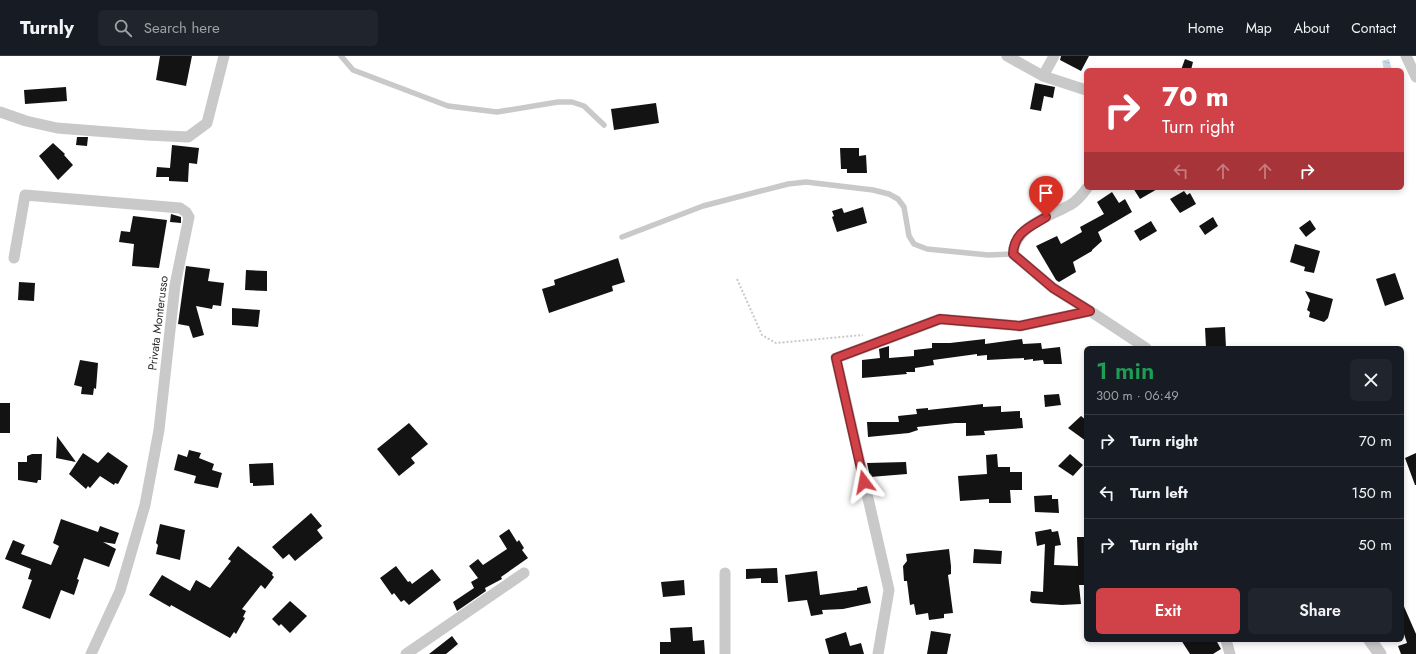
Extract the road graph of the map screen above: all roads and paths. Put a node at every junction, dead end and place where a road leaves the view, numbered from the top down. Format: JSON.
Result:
{"nodes":[{"id":1,"x":224,"y":56,"type":"edge"},
{"id":2,"x":341,"y":56,"type":"edge"},
{"id":3,"x":1007,"y":56,"type":"edge"},
{"id":4,"x":1054,"y":56,"type":"edge"},
{"id":5,"x":1406,"y":56,"type":"edge"},
{"id":6,"x":1043,"y":76,"type":"junction"},
{"id":7,"x":1416,"y":77,"type":"edge"},
{"id":8,"x":1084,"y":89,"type":"edge"},
{"id":9,"x":0,"y":112,"type":"edge"},
{"id":10,"x":604,"y":125,"type":"dead end"},
{"id":11,"x":1086,"y":190,"type":"edge"},
{"id":12,"x":622,"y":237,"type":"dead end"},
{"id":13,"x":1013,"y":254,"type":"junction"},
{"id":14,"x":14,"y":258,"type":"dead end"},
{"id":15,"x":737,"y":279,"type":"dead end"},
{"id":16,"x":1090,"y":311,"type":"junction"},
{"id":17,"x":864,"y":335,"type":"dead end"},
{"id":18,"x":1143,"y":346,"type":"edge"},
{"id":19,"x":524,"y":573,"type":"dead end"},
{"id":20,"x":725,"y":573,"type":"dead end"},
{"id":21,"x":1227,"y":642,"type":"edge"},
{"id":22,"x":1371,"y":642,"type":"edge"},
{"id":23,"x":91,"y":654,"type":"edge"},
{"id":24,"x":406,"y":654,"type":"edge"},
{"id":25,"x":724,"y":654,"type":"edge"},
{"id":26,"x":878,"y":654,"type":"edge"},
{"id":27,"x":1230,"y":654,"type":"edge"},
{"id":28,"x":1380,"y":654,"type":"edge"}],
"edges":[{"from":1,"to":9,"type":"street"},
{"from":2,"to":10,"type":"lane"},
{"from":3,"to":6,"type":"street"},
{"from":4,"to":6,"type":"street"},
{"from":5,"to":7,"type":"street"},
{"from":6,"to":8,"type":"street"},
{"from":11,"to":13,"type":"street"},
{"from":12,"to":13,"type":"lane"},
{"from":13,"to":16,"type":"street"},
{"from":14,"to":23,"type":"street","name":"Privata Monterusso"},
{"from":15,"to":17,"type":"path"},
{"from":16,"to":18,"type":"street"},
{"from":16,"to":26,"type":"street"},
{"from":19,"to":24,"type":"street"},
{"from":20,"to":25,"type":"street"},
{"from":21,"to":27,"type":"street"},
{"from":22,"to":28,"type":"street"}]}
